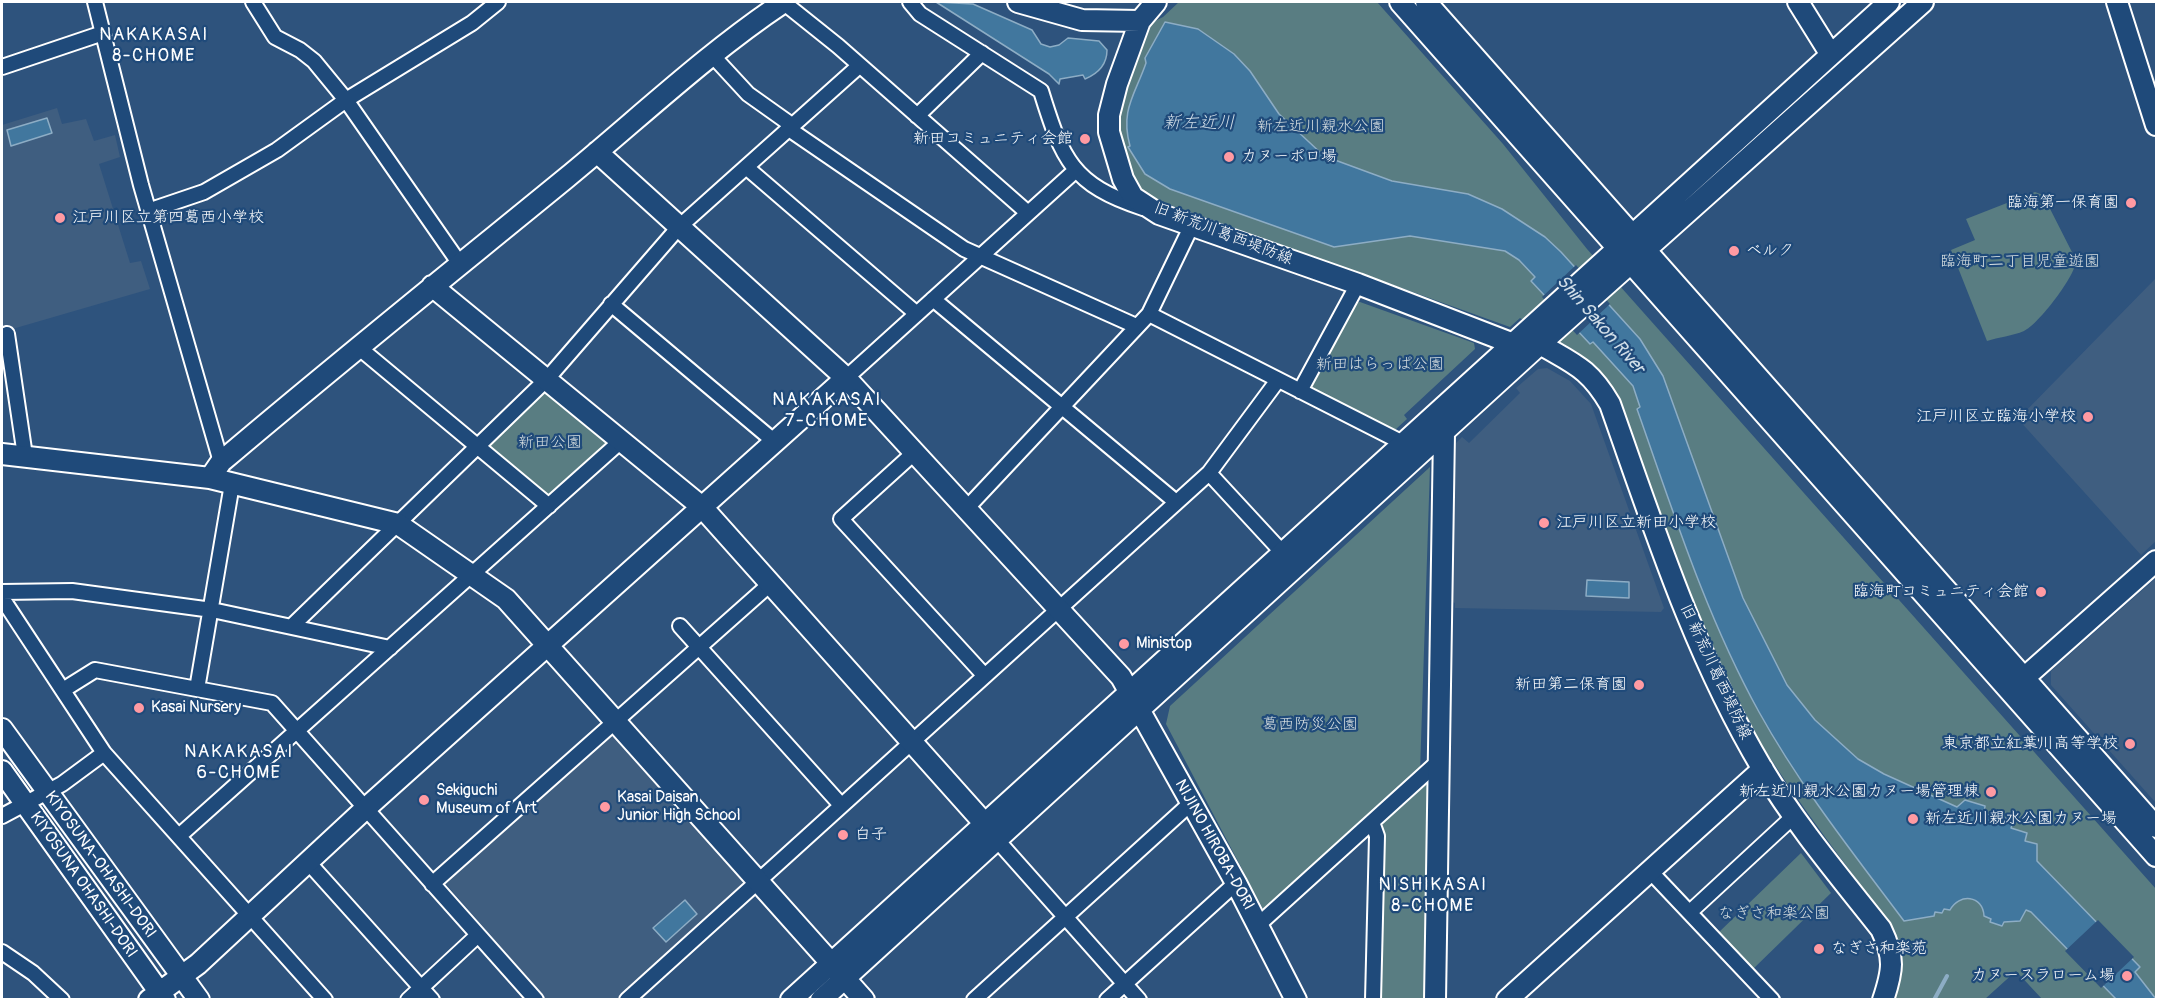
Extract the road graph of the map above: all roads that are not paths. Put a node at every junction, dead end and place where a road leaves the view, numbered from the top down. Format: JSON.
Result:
{"nodes":[{"id":1,"x":95,"y":2,"type":"edge"},
{"id":2,"x":253,"y":2,"type":"edge"},
{"id":3,"x":498,"y":2,"type":"edge"},
{"id":4,"x":783,"y":2,"type":"edge"},
{"id":5,"x":910,"y":2,"type":"edge"},
{"id":6,"x":1018,"y":2,"type":"edge"},
{"id":7,"x":1156,"y":2,"type":"edge"},
{"id":8,"x":1400,"y":2,"type":"edge"},
{"id":9,"x":1426,"y":2,"type":"edge"},
{"id":10,"x":1798,"y":2,"type":"edge"},
{"id":11,"x":1889,"y":2,"type":"edge"},
{"id":12,"x":1923,"y":2,"type":"edge"},
{"id":13,"x":2117,"y":2,"type":"edge"},
{"id":14,"x":1140,"y":21,"type":"junction"},
{"id":15,"x":103,"y":33,"type":"junction"},
{"id":16,"x":982,"y":53,"type":"junction"},
{"id":17,"x":712,"y":55,"type":"junction"},
{"id":18,"x":1831,"y":55,"type":"junction"},
{"id":19,"x":860,"y":66,"type":"junction"},
{"id":20,"x":2,"y":67,"type":"edge"},
{"id":21,"x":346,"y":100,"type":"junction"},
{"id":22,"x":917,"y":116,"type":"junction"},
{"id":23,"x":2157,"y":125,"type":"edge"},
{"id":24,"x":791,"y":127,"type":"junction"},
{"id":25,"x":597,"y":152,"type":"junction"},
{"id":26,"x":746,"y":166,"type":"junction"},
{"id":27,"x":1076,"y":170,"type":"junction"},
{"id":28,"x":148,"y":211,"type":"junction"},
{"id":29,"x":1028,"y":213,"type":"junction"},
{"id":30,"x":1159,"y":214,"type":"junction"},
{"id":31,"x":1192,"y":225,"type":"junction"},
{"id":32,"x":679,"y":227,"type":"junction"},
{"id":33,"x":1625,"y":241,"type":"junction"},
{"id":34,"x":981,"y":256,"type":"junction"},
{"id":35,"x":1640,"y":256,"type":"junction"},
{"id":36,"x":460,"y":264,"type":"junction"},
{"id":37,"x":1358,"y":284,"type":"junction"},
{"id":38,"x":432,"y":286,"type":"junction"},
{"id":39,"x":933,"y":299,"type":"junction"},
{"id":40,"x":611,"y":304,"type":"junction"},
{"id":41,"x":917,"y":314,"type":"junction"},
{"id":42,"x":1149,"y":314,"type":"junction"},
{"id":43,"x":1136,"y":326,"type":"junction"},
{"id":44,"x":7,"y":334,"type":"dead end"},
{"id":45,"x":1547,"y":338,"type":"junction"},
{"id":46,"x":1512,"y":343,"type":"junction"},
{"id":47,"x":357,"y":346,"type":"junction"},
{"id":48,"x":846,"y":378,"type":"junction"},
{"id":49,"x":547,"y":380,"type":"junction"},
{"id":50,"x":1278,"y":380,"type":"junction"},
{"id":51,"x":1300,"y":391,"type":"junction"},
{"id":52,"x":1062,"y":407,"type":"junction"},
{"id":53,"x":1444,"y":433,"type":"junction"},
{"id":54,"x":621,"y":441,"type":"junction"},
{"id":55,"x":775,"y":442,"type":"junction"},
{"id":56,"x":1403,"y":443,"type":"junction"},
{"id":57,"x":477,"y":447,"type":"junction"},
{"id":58,"x":915,"y":452,"type":"junction"},
{"id":59,"x":2,"y":454,"type":"edge"},
{"id":60,"x":25,"y":456,"type":"junction"},
{"id":61,"x":221,"y":462,"type":"junction"},
{"id":62,"x":1209,"y":473,"type":"junction"},
{"id":63,"x":210,"y":478,"type":"junction"},
{"id":64,"x":232,"y":484,"type":"junction"},
{"id":65,"x":1176,"y":502,"type":"junction"},
{"id":66,"x":549,"y":506,"type":"junction"},
{"id":67,"x":702,"y":507,"type":"junction"},
{"id":68,"x":966,"y":509,"type":"junction"},
{"id":69,"x":398,"y":524,"type":"junction"},
{"id":70,"x":1282,"y":552,"type":"junction"},
{"id":71,"x":2157,"y":561,"type":"edge"},
{"id":72,"x":471,"y":575,"type":"junction"},
{"id":73,"x":769,"y":585,"type":"junction"},
{"id":74,"x":2,"y":592,"type":"edge"},
{"id":75,"x":2,"y":598,"type":"edge"},
{"id":76,"x":1058,"y":607,"type":"junction"},
{"id":77,"x":212,"y":610,"type":"junction"},
{"id":78,"x":292,"y":626,"type":"junction"},
{"id":79,"x":680,"y":626,"type":"dead end"},
{"id":80,"x":548,"y":646,"type":"junction"},
{"id":81,"x":699,"y":647,"type":"junction"},
{"id":82,"x":390,"y":648,"type":"junction"},
{"id":83,"x":984,"y":675,"type":"junction"},
{"id":84,"x":2018,"y":684,"type":"junction"},
{"id":85,"x":197,"y":689,"type":"junction"},
{"id":86,"x":63,"y":690,"type":"junction"},
{"id":87,"x":1129,"y":692,"type":"junction"},
{"id":88,"x":1138,"y":711,"type":"junction"},
{"id":89,"x":616,"y":720,"type":"junction"},
{"id":90,"x":2,"y":729,"type":"edge"},
{"id":91,"x":297,"y":731,"type":"junction"},
{"id":92,"x":911,"y":742,"type":"junction"},
{"id":93,"x":104,"y":753,"type":"junction"},
{"id":94,"x":1438,"y":762,"type":"junction"},
{"id":95,"x":1763,"y":769,"type":"junction"},
{"id":96,"x":2,"y":771,"type":"edge"},
{"id":97,"x":46,"y":792,"type":"junction"},
{"id":98,"x":24,"y":803,"type":"junction"},
{"id":99,"x":1191,"y":803,"type":"junction"},
{"id":100,"x":841,"y":805,"type":"junction"},
{"id":101,"x":365,"y":809,"type":"junction"},
{"id":102,"x":1795,"y":815,"type":"junction"},
{"id":103,"x":2,"y":816,"type":"edge"},
{"id":104,"x":1372,"y":822,"type":"junction"},
{"id":105,"x":2157,"y":827,"type":"edge"},
{"id":106,"x":991,"y":832,"type":"junction"},
{"id":107,"x":179,"y":836,"type":"junction"},
{"id":108,"x":2157,"y":856,"type":"edge"},
{"id":109,"x":308,"y":862,"type":"junction"},
{"id":110,"x":1650,"y":871,"type":"junction"},
{"id":111,"x":758,"y":881,"type":"junction"},
{"id":112,"x":1236,"y":883,"type":"junction"},
{"id":113,"x":432,"y":884,"type":"junction"},
{"id":114,"x":1690,"y":912,"type":"junction"},
{"id":115,"x":250,"y":917,"type":"junction"},
{"id":116,"x":1065,"y":917,"type":"junction"},
{"id":117,"x":1258,"y":926,"type":"junction"},
{"id":118,"x":477,"y":934,"type":"junction"},
{"id":119,"x":2,"y":952,"type":"edge"},
{"id":120,"x":831,"y":963,"type":"junction"},
{"id":121,"x":181,"y":976,"type":"junction"},
{"id":122,"x":844,"y":978,"type":"junction"},
{"id":123,"x":1125,"y":983,"type":"junction"},
{"id":124,"x":421,"y":987,"type":"junction"},
{"id":125,"x":158,"y":997,"type":"edge"},
{"id":126,"x":62,"y":999,"type":"edge"},
{"id":127,"x":199,"y":999,"type":"edge"},
{"id":128,"x":325,"y":999,"type":"edge"},
{"id":129,"x":408,"y":999,"type":"edge"},
{"id":130,"x":432,"y":999,"type":"edge"},
{"id":131,"x":536,"y":999,"type":"edge"},
{"id":132,"x":627,"y":999,"type":"edge"},
{"id":133,"x":791,"y":999,"type":"edge"},
{"id":134,"x":820,"y":999,"type":"edge"},
{"id":135,"x":864,"y":999,"type":"edge"},
{"id":136,"x":974,"y":999,"type":"edge"},
{"id":137,"x":1107,"y":999,"type":"edge"},
{"id":138,"x":1139,"y":999,"type":"edge"},
{"id":139,"x":1296,"y":999,"type":"edge"},
{"id":140,"x":1373,"y":999,"type":"edge"},
{"id":141,"x":1435,"y":999,"type":"edge"},
{"id":142,"x":1508,"y":999,"type":"edge"},
{"id":143,"x":1772,"y":999,"type":"edge"},
{"id":144,"x":1883,"y":999,"type":"edge"}],
"edges":[{"from":1,"to":15,"type":"street"},
{"from":2,"to":21,"type":"street"},
{"from":3,"to":21,"type":"street"},
{"from":4,"to":17,"type":"street"},
{"from":4,"to":19,"type":"street"},
{"from":5,"to":16,"type":"street"},
{"from":6,"to":14,"type":"street"},
{"from":7,"to":14,"type":"street","name":"旧 新荒川葛西堤防線"},
{"from":8,"to":33,"type":"street"},
{"from":9,"to":33,"type":"street"},
{"from":10,"to":18,"type":"street"},
{"from":11,"to":18,"type":"street"},
{"from":12,"to":35,"type":"street"},
{"from":13,"to":23,"type":"street"},
{"from":14,"to":30,"type":"street","name":"旧 新荒川葛西堤防線"},
{"from":15,"to":20,"type":"street"},
{"from":15,"to":28,"type":"street"},
{"from":16,"to":22,"type":"street"},
{"from":16,"to":27,"type":"street"},
{"from":17,"to":24,"type":"street"},
{"from":17,"to":25,"type":"street"},
{"from":18,"to":33,"type":"street"},
{"from":19,"to":22,"type":"street"},
{"from":19,"to":24,"type":"street"},
{"from":21,"to":28,"type":"street"},
{"from":21,"to":36,"type":"street"},
{"from":22,"to":29,"type":"street"},
{"from":24,"to":26,"type":"street"},
{"from":24,"to":34,"type":"street"},
{"from":25,"to":32,"type":"street","name":"NIJINO HIROBA-DORI"},
{"from":25,"to":36,"type":"street"},
{"from":26,"to":32,"type":"street"},
{"from":26,"to":41,"type":"street"},
{"from":27,"to":29,"type":"street"},
{"from":27,"to":30,"type":"street"},
{"from":28,"to":61,"type":"street"},
{"from":29,"to":34,"type":"street"},
{"from":30,"to":31,"type":"street","name":"旧 新荒川葛西堤防線"},
{"from":31,"to":37,"type":"street","name":"旧 新荒川葛西堤防線"},
{"from":31,"to":42,"type":"street"},
{"from":32,"to":40,"type":"street"},
{"from":32,"to":48,"type":"street","name":"NIJINO HIROBA-DORI"},
{"from":33,"to":35,"type":"street"},
{"from":33,"to":46,"type":"street"},
{"from":34,"to":39,"type":"street"},
{"from":34,"to":43,"type":"street"},
{"from":35,"to":45,"type":"street"},
{"from":35,"to":84,"type":"street"},
{"from":36,"to":38,"type":"street"},
{"from":37,"to":46,"type":"street","name":"旧 新荒川葛西堤防線"},
{"from":37,"to":51,"type":"street"},
{"from":38,"to":47,"type":"street"},
{"from":38,"to":49,"type":"street"},
{"from":39,"to":41,"type":"street"},
{"from":39,"to":52,"type":"street"},
{"from":40,"to":49,"type":"street"},
{"from":40,"to":55,"type":"street"},
{"from":41,"to":48,"type":"street"},
{"from":42,"to":43,"type":"street"},
{"from":42,"to":50,"type":"street"},
{"from":43,"to":52,"type":"street"},
{"from":44,"to":60,"type":"street"},
{"from":45,"to":53,"type":"street"},
{"from":45,"to":95,"type":"street","name":"旧 新荒川葛西堤防線"},
{"from":46,"to":56,"type":"street"},
{"from":47,"to":57,"type":"street"},
{"from":47,"to":61,"type":"street"},
{"from":48,"to":55,"type":"street"},
{"from":48,"to":58,"type":"street","name":"NIJINO HIROBA-DORI"},
{"from":49,"to":54,"type":"street"},
{"from":49,"to":57,"type":"street"},
{"from":50,"to":51,"type":"street"},
{"from":50,"to":62,"type":"street"},
{"from":51,"to":56,"type":"street"},
{"from":52,"to":65,"type":"street"},
{"from":52,"to":68,"type":"street"},
{"from":53,"to":88,"type":"street"},
{"from":53,"to":94,"type":"street"},
{"from":54,"to":66,"type":"street"},
{"from":54,"to":67,"type":"street"},
{"from":55,"to":67,"type":"street"},
{"from":56,"to":70,"type":"street"},
{"from":57,"to":66,"type":"street"},
{"from":57,"to":69,"type":"street"},
{"from":58,"to":68,"type":"street","name":"NIJINO HIROBA-DORI"},
{"from":58,"to":83,"type":"street"},
{"from":59,"to":60,"type":"street"},
{"from":60,"to":63,"type":"street"},
{"from":61,"to":63,"type":"street"},
{"from":62,"to":65,"type":"street"},
{"from":62,"to":70,"type":"street"},
{"from":63,"to":64,"type":"street"},
{"from":64,"to":69,"type":"street"},
{"from":64,"to":77,"type":"street"},
{"from":65,"to":76,"type":"street"},
{"from":66,"to":72,"type":"street"},
{"from":67,"to":73,"type":"street"},
{"from":67,"to":80,"type":"street"},
{"from":68,"to":76,"type":"street","name":"NIJINO HIROBA-DORI"},
{"from":69,"to":72,"type":"street"},
{"from":69,"to":78,"type":"street"},
{"from":70,"to":87,"type":"street"},
{"from":71,"to":84,"type":"street"},
{"from":72,"to":80,"type":"street"},
{"from":72,"to":82,"type":"street"},
{"from":73,"to":81,"type":"street"},
{"from":73,"to":92,"type":"street"},
{"from":74,"to":77,"type":"street"},
{"from":75,"to":86,"type":"street"},
{"from":76,"to":83,"type":"street"},
{"from":76,"to":87,"type":"street","name":"NIJINO HIROBA-DORI"},
{"from":77,"to":78,"type":"street"},
{"from":77,"to":85,"type":"street"},
{"from":78,"to":82,"type":"street"},
{"from":79,"to":81,"type":"street"},
{"from":80,"to":89,"type":"street"},
{"from":80,"to":101,"type":"street"},
{"from":81,"to":89,"type":"street"},
{"from":81,"to":100,"type":"street"},
{"from":82,"to":91,"type":"street"},
{"from":83,"to":92,"type":"street"},
{"from":84,"to":105,"type":"street"},
{"from":84,"to":108,"type":"street"},
{"from":85,"to":86,"type":"street"},
{"from":85,"to":91,"type":"street"},
{"from":86,"to":93,"type":"street"},
{"from":87,"to":88,"type":"street","name":"NIJINO HIROBA-DORI"},
{"from":87,"to":106,"type":"street"},
{"from":88,"to":99,"type":"street","name":"NIJINO HIROBA-DORI"},
{"from":88,"to":106,"type":"street"},
{"from":89,"to":111,"type":"street"},
{"from":89,"to":113,"type":"street"},
{"from":90,"to":97,"type":"street","name":"KIYOSUNA-OHASHI-DORI"},
{"from":91,"to":101,"type":"street"},
{"from":91,"to":107,"type":"street"},
{"from":92,"to":100,"type":"street"},
{"from":92,"to":106,"type":"street"},
{"from":93,"to":97,"type":"street"},
{"from":93,"to":107,"type":"street"},
{"from":94,"to":104,"type":"street"},
{"from":94,"to":141,"type":"street"},
{"from":95,"to":102,"type":"street","name":"旧 新荒川葛西堤防線"},
{"from":95,"to":110,"type":"street"},
{"from":96,"to":98,"type":"street","name":"KIYOSUNA OHASHI-DORI"},
{"from":97,"to":98,"type":"street"},
{"from":97,"to":121,"type":"street","name":"KIYOSUNA-OHASHI-DORI"},
{"from":98,"to":103,"type":"street"},
{"from":98,"to":125,"type":"street","name":"KIYOSUNA OHASHI-DORI"},
{"from":99,"to":112,"type":"street","name":"NIJINO HIROBA-DORI"},
{"from":99,"to":116,"type":"street"},
{"from":100,"to":111,"type":"street"},
{"from":101,"to":109,"type":"street"},
{"from":101,"to":113,"type":"street"},
{"from":102,"to":114,"type":"street"},
{"from":102,"to":144,"type":"street","name":"旧 新荒川葛西堤防線"},
{"from":104,"to":117,"type":"street"},
{"from":104,"to":140,"type":"street"},
{"from":106,"to":116,"type":"street"},
{"from":106,"to":120,"type":"street"},
{"from":106,"to":122,"type":"street"},
{"from":107,"to":115,"type":"street"},
{"from":109,"to":115,"type":"street"},
{"from":109,"to":124,"type":"street"},
{"from":110,"to":114,"type":"street"},
{"from":110,"to":142,"type":"street"},
{"from":111,"to":120,"type":"street"},
{"from":111,"to":132,"type":"street"},
{"from":112,"to":117,"type":"street","name":"NIJINO HIROBA-DORI"},
{"from":112,"to":123,"type":"street"},
{"from":113,"to":118,"type":"street"},
{"from":114,"to":143,"type":"street"},
{"from":115,"to":121,"type":"street"},
{"from":115,"to":128,"type":"street"},
{"from":116,"to":123,"type":"street"},
{"from":116,"to":136,"type":"street"},
{"from":117,"to":139,"type":"street","name":"NIJINO HIROBA-DORI"},
{"from":118,"to":124,"type":"street"},
{"from":118,"to":131,"type":"street"},
{"from":119,"to":126,"type":"street"},
{"from":120,"to":122,"type":"street"},
{"from":120,"to":133,"type":"street"},
{"from":121,"to":125,"type":"street"},
{"from":121,"to":127,"type":"street","name":"KIYOSUNA-OHASHI-DORI"},
{"from":122,"to":134,"type":"street"},
{"from":122,"to":135,"type":"street"},
{"from":123,"to":137,"type":"street"},
{"from":123,"to":138,"type":"street"},
{"from":124,"to":129,"type":"street"},
{"from":124,"to":130,"type":"street"}]}
